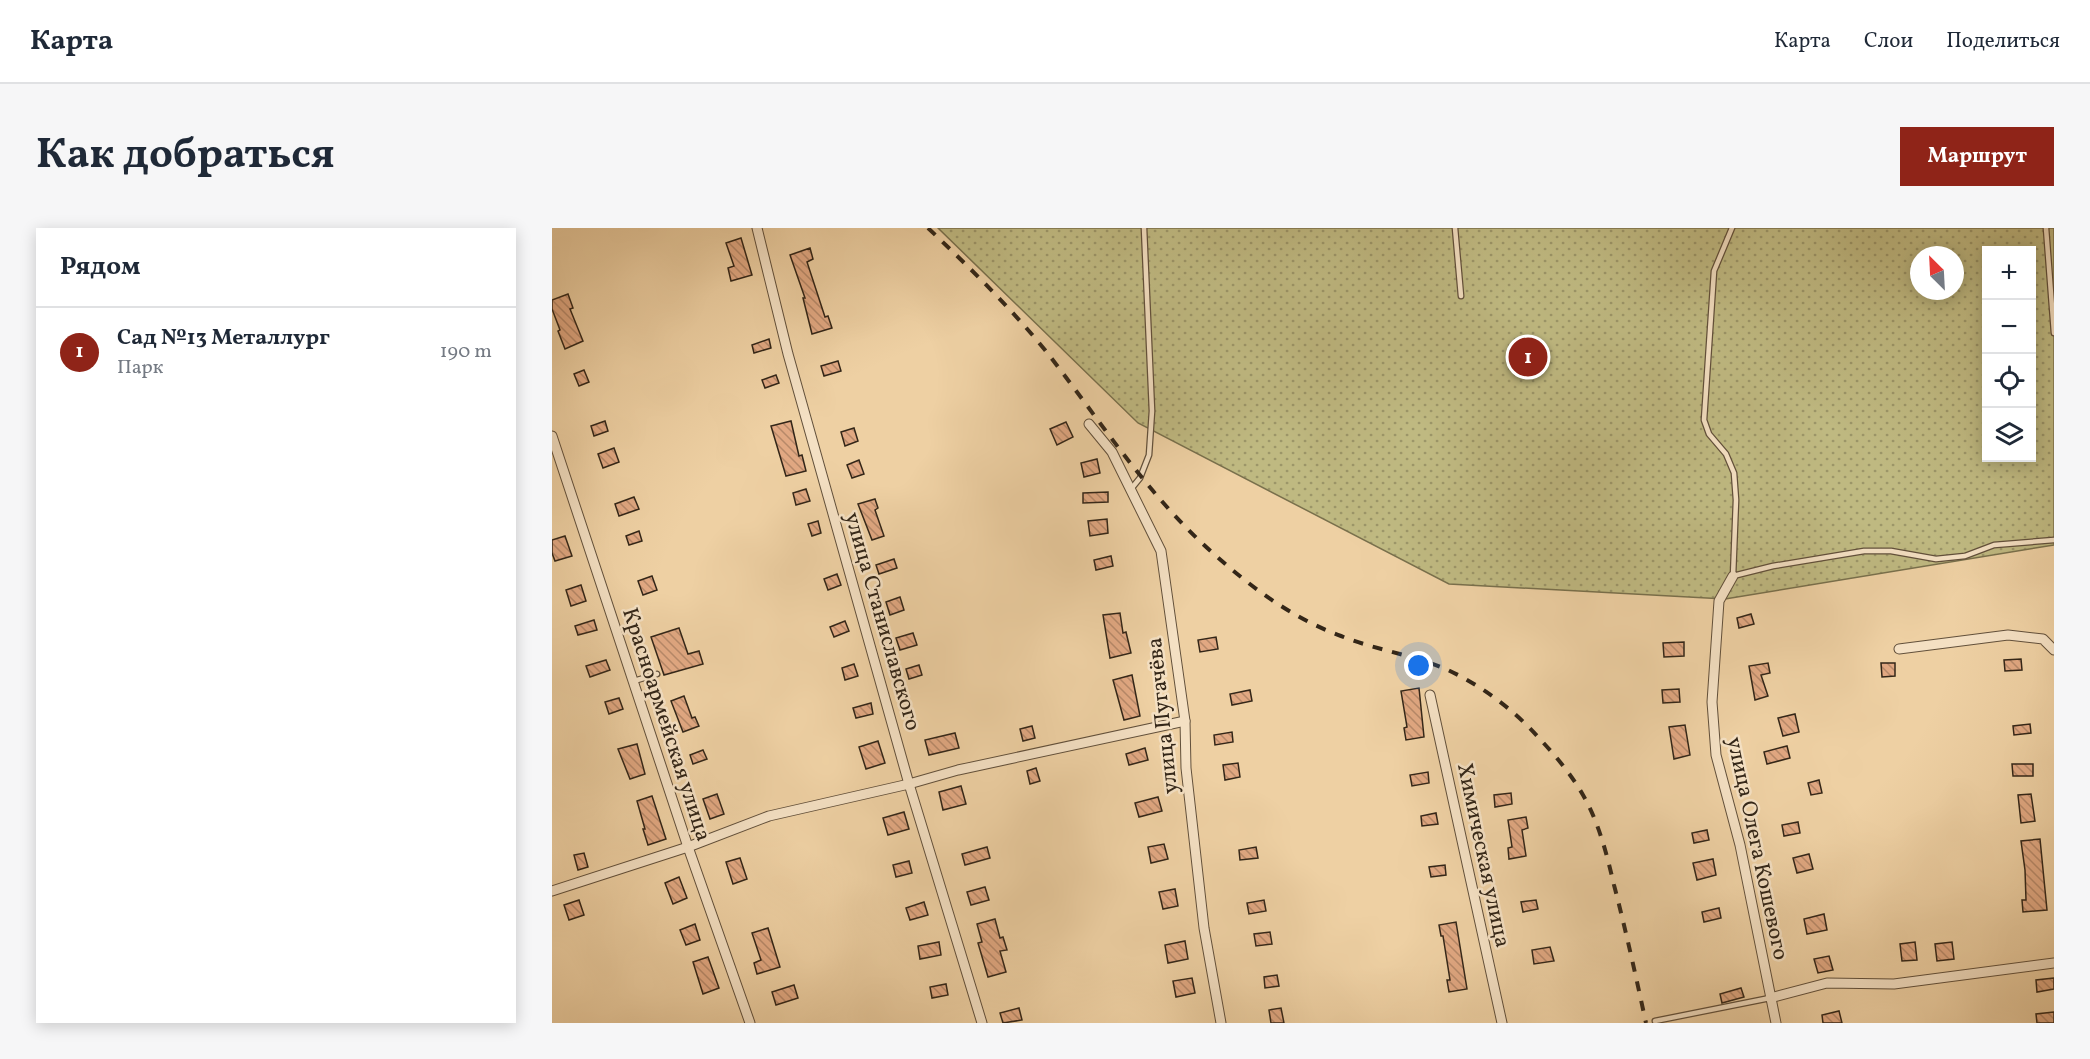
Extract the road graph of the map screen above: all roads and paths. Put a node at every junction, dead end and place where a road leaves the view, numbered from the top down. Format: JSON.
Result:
{"nodes":[{"id":1,"x":756,"y":228,"type":"edge"},
{"id":2,"x":1144,"y":228,"type":"edge"},
{"id":3,"x":1455,"y":228,"type":"edge"},
{"id":4,"x":1732,"y":228,"type":"edge"},
{"id":5,"x":2046,"y":228,"type":"edge"},
{"id":6,"x":1461,"y":296,"type":"dead end"},
{"id":7,"x":2054,"y":333,"type":"edge"},
{"id":8,"x":1089,"y":424,"type":"dead end"},
{"id":9,"x":552,"y":436,"type":"edge"},
{"id":10,"x":1131,"y":489,"type":"junction"},
{"id":11,"x":2054,"y":540,"type":"edge"},
{"id":12,"x":1733,"y":576,"type":"junction"},
{"id":13,"x":1899,"y":649,"type":"dead end"},
{"id":14,"x":2054,"y":650,"type":"edge"},
{"id":15,"x":657,"y":674,"type":"dead end"},
{"id":16,"x":634,"y":681,"type":"junction"},
{"id":17,"x":1431,"y":695,"type":"dead end"},
{"id":18,"x":1185,"y":721,"type":"junction"},
{"id":19,"x":909,"y":784,"type":"junction"},
{"id":20,"x":688,"y":847,"type":"junction"},
{"id":21,"x":552,"y":891,"type":"edge"},
{"id":22,"x":2054,"y":963,"type":"edge"},
{"id":23,"x":1770,"y":998,"type":"junction"},
{"id":24,"x":1655,"y":1021,"type":"dead end"},
{"id":25,"x":750,"y":1023,"type":"edge"},
{"id":26,"x":982,"y":1023,"type":"edge"},
{"id":27,"x":1221,"y":1023,"type":"edge"},
{"id":28,"x":1502,"y":1023,"type":"edge"},
{"id":29,"x":1776,"y":1023,"type":"edge"}],
"edges":[{"from":1,"to":19,"type":"street","name":"улица Станиславского"},
{"from":2,"to":10,"type":"lane"},
{"from":3,"to":6,"type":"lane"},
{"from":4,"to":12,"type":"lane"},
{"from":5,"to":7,"type":"lane"},
{"from":8,"to":10,"type":"street","name":"улица Пугачёва"},
{"from":9,"to":16,"type":"street","name":"Красноармейская улица"},
{"from":10,"to":18,"type":"street","name":"улица Пугачёва"},
{"from":11,"to":12,"type":"lane"},
{"from":12,"to":23,"type":"street","name":"улица Олега Кошевого"},
{"from":13,"to":14,"type":"street"},
{"from":15,"to":16,"type":"lane"},
{"from":16,"to":20,"type":"street","name":"Красноармейская улица"},
{"from":17,"to":28,"type":"street","name":"Химическая улица"},
{"from":18,"to":19,"type":"street"},
{"from":18,"to":27,"type":"street","name":"улица Пугачёва"},
{"from":19,"to":20,"type":"street"},
{"from":19,"to":26,"type":"street","name":"улица Станиславского"},
{"from":20,"to":21,"type":"street"},
{"from":20,"to":25,"type":"street","name":"Красноармейская улица"},
{"from":22,"to":23,"type":"street"},
{"from":23,"to":24,"type":"lane"},
{"from":23,"to":29,"type":"street","name":"улица Олега Кошевого"}]}
